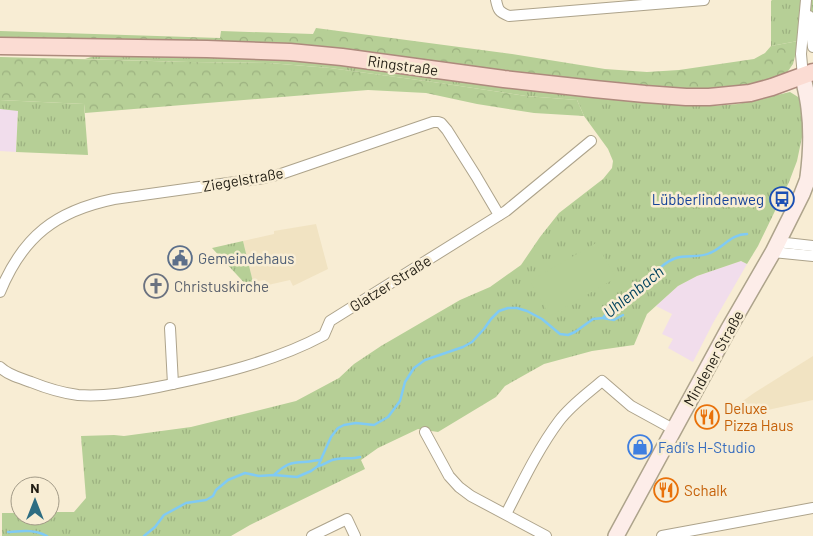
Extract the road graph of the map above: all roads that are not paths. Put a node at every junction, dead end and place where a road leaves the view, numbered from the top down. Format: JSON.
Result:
{"nodes":[{"id":1,"x":496,"y":0,"type":"edge"},
{"id":2,"x":704,"y":0,"type":"edge"},
{"id":3,"x":807,"y":0,"type":"edge"},
{"id":4,"x":0,"y":46,"type":"edge"},
{"id":5,"x":813,"y":47,"type":"edge"},
{"id":6,"x":808,"y":74,"type":"edge"},
{"id":7,"x":591,"y":141,"type":"dead end"},
{"id":8,"x":810,"y":173,"type":"edge"},
{"id":9,"x":499,"y":215,"type":"junction"},
{"id":10,"x":813,"y":246,"type":"edge"},
{"id":11,"x":775,"y":247,"type":"junction"},
{"id":12,"x":813,"y":256,"type":"edge"},
{"id":13,"x":0,"y":292,"type":"edge"},
{"id":14,"x":170,"y":328,"type":"dead end"},
{"id":15,"x":0,"y":367,"type":"edge"},
{"id":16,"x":173,"y":384,"type":"junction"},
{"id":17,"x":673,"y":429,"type":"junction"},
{"id":18,"x":425,"y":432,"type":"dead end"},
{"id":19,"x":813,"y":508,"type":"edge"},
{"id":20,"x":506,"y":514,"type":"junction"},
{"id":21,"x":312,"y":536,"type":"edge"},
{"id":22,"x":355,"y":536,"type":"edge"},
{"id":23,"x":546,"y":536,"type":"edge"},
{"id":24,"x":616,"y":536,"type":"edge"},
{"id":25,"x":662,"y":536,"type":"edge"}],
"edges":[{"from":1,"to":2,"type":"street"},
{"from":3,"to":5,"type":"street"},
{"from":3,"to":6,"type":"street"},
{"from":4,"to":6,"type":"main road","name":"Ringstraße"},
{"from":6,"to":8,"type":"street","name":"Mindener Straße"},
{"from":7,"to":9,"type":"street","name":"Glatzer Straße"},
{"from":8,"to":11,"type":"street","name":"Mindener Straße"},
{"from":9,"to":13,"type":"street","name":"Ziegelstraße"},
{"from":9,"to":16,"type":"street","name":"Glatzer Straße"},
{"from":10,"to":11,"type":"street"},
{"from":11,"to":12,"type":"street"},
{"from":11,"to":17,"type":"street","name":"Mindener Straße"},
{"from":14,"to":16,"type":"street"},
{"from":15,"to":16,"type":"street","name":"Glatzer Straße"},
{"from":17,"to":20,"type":"street"},
{"from":17,"to":24,"type":"street","name":"Mindener Straße"},
{"from":18,"to":20,"type":"street"},
{"from":19,"to":25,"type":"street"},
{"from":20,"to":23,"type":"street"},
{"from":21,"to":22,"type":"street"}]}
